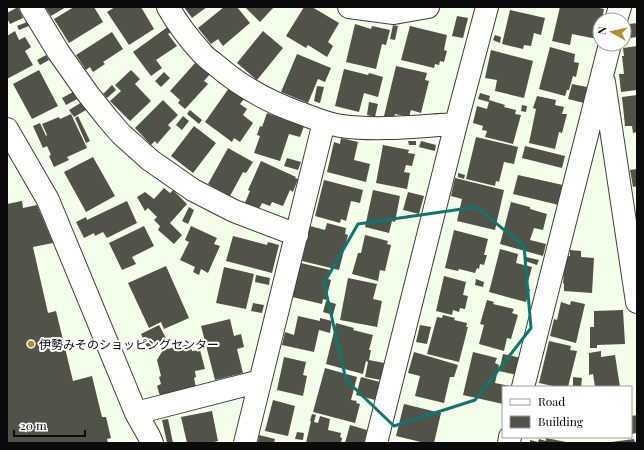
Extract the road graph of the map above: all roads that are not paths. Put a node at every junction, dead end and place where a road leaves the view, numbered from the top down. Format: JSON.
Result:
{"nodes":[{"id":1,"x":31,"y":7,"type":"edge"},
{"id":2,"x":168,"y":7,"type":"edge"},
{"id":3,"x":349,"y":7,"type":"edge"},
{"id":4,"x":428,"y":7,"type":"edge"},
{"id":5,"x":487,"y":7,"type":"edge"},
{"id":6,"x":608,"y":52,"type":"edge"},
{"id":7,"x":603,"y":71,"type":"junction"},
{"id":8,"x":324,"y":122,"type":"junction"},
{"id":9,"x":456,"y":124,"type":"junction"},
{"id":10,"x":7,"y":129,"type":"edge"},
{"id":11,"x":297,"y":235,"type":"junction"},
{"id":12,"x":637,"y":302,"type":"edge"},
{"id":13,"x":260,"y":381,"type":"junction"},
{"id":14,"x":523,"y":386,"type":"edge"},
{"id":15,"x":136,"y":413,"type":"junction"},
{"id":16,"x":152,"y":443,"type":"edge"},
{"id":17,"x":245,"y":443,"type":"edge"},
{"id":18,"x":376,"y":443,"type":"edge"}],
"edges":[{"from":1,"to":11,"type":"street"},
{"from":2,"to":8,"type":"street"},
{"from":3,"to":4,"type":"street"},
{"from":5,"to":9,"type":"street"},
{"from":6,"to":7,"type":"street"},
{"from":7,"to":12,"type":"street"},
{"from":7,"to":14,"type":"street"},
{"from":8,"to":9,"type":"street"},
{"from":8,"to":11,"type":"street"},
{"from":9,"to":18,"type":"street"},
{"from":10,"to":15,"type":"street"},
{"from":11,"to":13,"type":"street"},
{"from":13,"to":15,"type":"street"},
{"from":13,"to":17,"type":"street"},
{"from":15,"to":16,"type":"street"}]}
